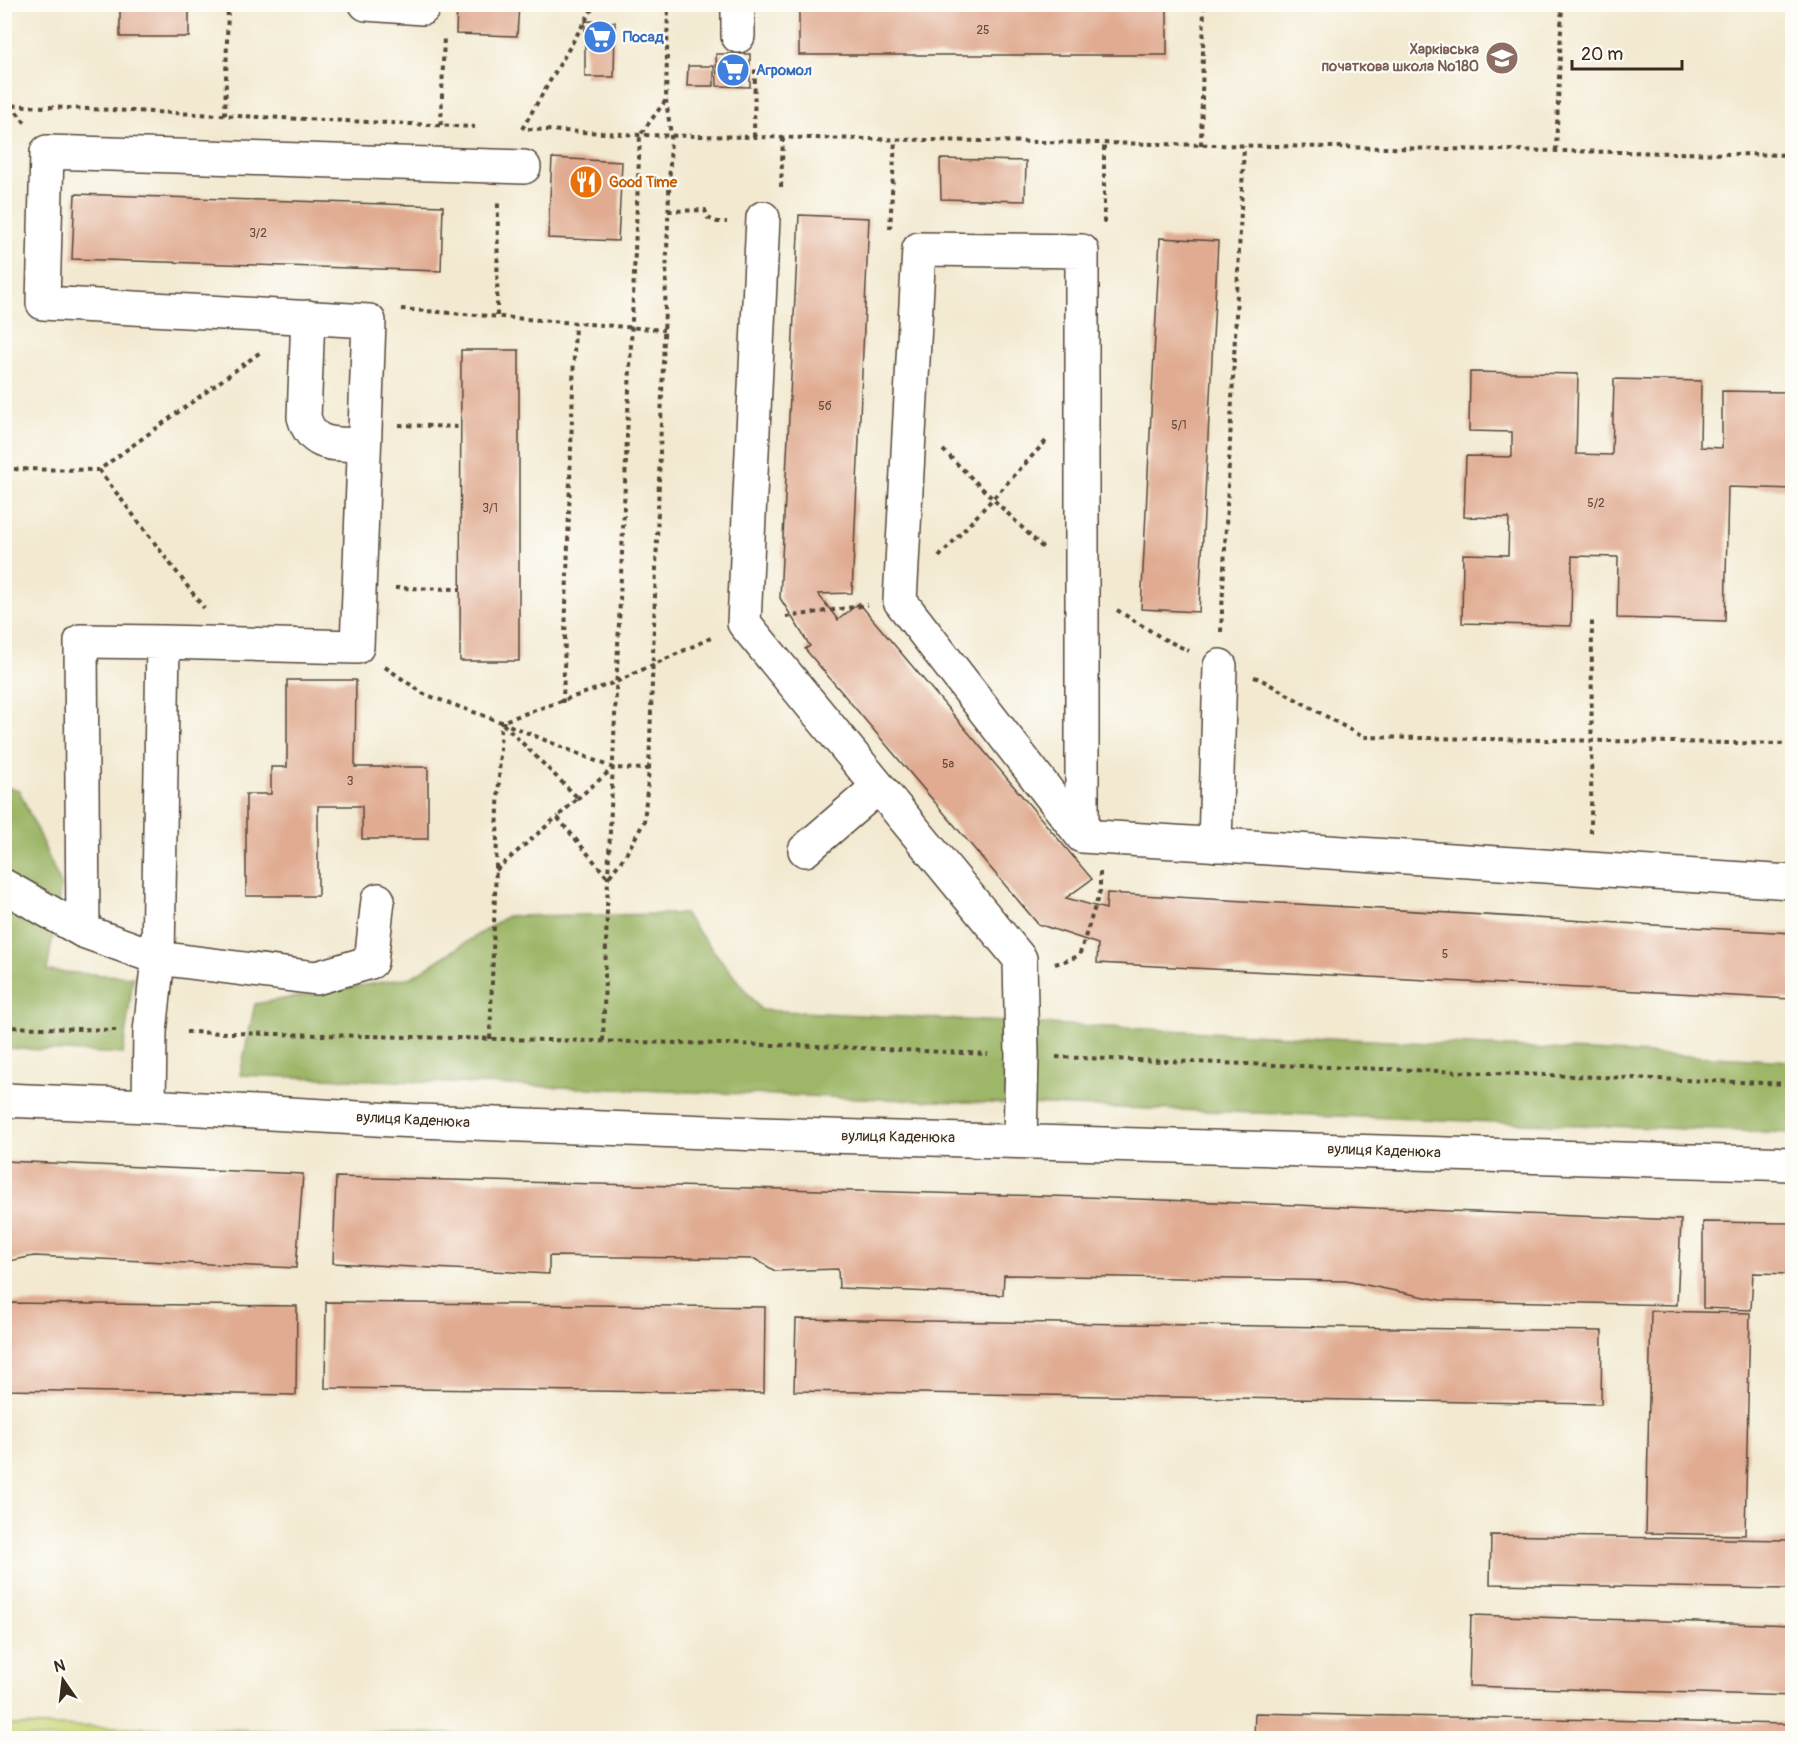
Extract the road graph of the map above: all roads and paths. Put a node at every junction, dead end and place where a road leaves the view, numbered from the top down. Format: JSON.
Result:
{"nodes":[{"id":1,"x":228,"y":4,"type":"edge"},
{"id":2,"x":366,"y":4,"type":"edge"},
{"id":3,"x":423,"y":4,"type":"edge"},
{"id":4,"x":592,"y":4,"type":"edge"},
{"id":5,"x":668,"y":4,"type":"edge"},
{"id":6,"x":738,"y":4,"type":"edge"},
{"id":7,"x":1204,"y":4,"type":"edge"},
{"id":8,"x":1562,"y":4,"type":"edge"},
{"id":9,"x":444,"y":33,"type":"dead end"},
{"id":10,"x":746,"y":48,"type":"joint"},
{"id":11,"x":666,"y":100,"type":"junction"},
{"id":12,"x":4,"y":105,"type":"edge"},
{"id":13,"x":225,"y":115,"type":"junction"},
{"id":14,"x":441,"y":126,"type":"junction"},
{"id":15,"x":476,"y":127,"type":"dead end"},
{"id":16,"x":511,"y":129,"type":"dead end"},
{"id":17,"x":522,"y":129,"type":"junction"},
{"id":18,"x":640,"y":135,"type":"junction"},
{"id":19,"x":671,"y":135,"type":"junction"},
{"id":20,"x":754,"y":137,"type":"junction"},
{"id":21,"x":895,"y":140,"type":"junction"},
{"id":22,"x":1201,"y":145,"type":"junction"},
{"id":23,"x":1244,"y":146,"type":"junction"},
{"id":24,"x":1556,"y":151,"type":"junction"},
{"id":25,"x":1792,"y":155,"type":"edge"},
{"id":26,"x":524,"y":166,"type":"dead end"},
{"id":27,"x":498,"y":200,"type":"dead end"},
{"id":28,"x":763,"y":218,"type":"dead end"},
{"id":29,"x":890,"y":235,"type":"dead end"},
{"id":30,"x":497,"y":316,"type":"junction"},
{"id":31,"x":308,"y":317,"type":"junction"},
{"id":32,"x":369,"y":321,"type":"junction"},
{"id":33,"x":575,"y":323,"type":"junction"},
{"id":34,"x":631,"y":327,"type":"junction"},
{"id":35,"x":664,"y":330,"type":"junction"},
{"id":36,"x":909,"y":418,"type":"junction"},
{"id":37,"x":461,"y":427,"type":"dead end"},
{"id":38,"x":365,"y":435,"type":"junction"},
{"id":39,"x":1048,"y":439,"type":"dead end"},
{"id":40,"x":5,"y":469,"type":"edge"},
{"id":41,"x":99,"y":470,"type":"junction"},
{"id":42,"x":993,"y":499,"type":"junction"},
{"id":43,"x":937,"y":560,"type":"dead end"},
{"id":44,"x":359,"y":587,"type":"junction"},
{"id":45,"x":1082,"y":587,"type":"junction"},
{"id":46,"x":461,"y":589,"type":"dead end"},
{"id":47,"x":900,"y":601,"type":"junction"},
{"id":48,"x":4,"y":614,"type":"edge"},
{"id":49,"x":1592,"y":617,"type":"dead end"},
{"id":50,"x":744,"y":623,"type":"junction"},
{"id":51,"x":163,"y":642,"type":"junction"},
{"id":52,"x":231,"y":643,"type":"junction"},
{"id":53,"x":357,"y":647,"type":"junction"},
{"id":54,"x":1220,"y":666,"type":"junction"},
{"id":55,"x":616,"y":682,"type":"junction"},
{"id":56,"x":563,"y":701,"type":"junction"},
{"id":57,"x":501,"y":722,"type":"junction"},
{"id":58,"x":1591,"y":741,"type":"junction"},
{"id":59,"x":1792,"y":744,"type":"edge"},
{"id":60,"x":613,"y":768,"type":"junction"},
{"id":61,"x":649,"y":769,"type":"junction"},
{"id":62,"x":878,"y":786,"type":"junction"},
{"id":63,"x":578,"y":798,"type":"junction"},
{"id":64,"x":557,"y":817,"type":"junction"},
{"id":65,"x":1092,"y":837,"type":"junction"},
{"id":66,"x":1215,"y":846,"type":"junction"},
{"id":67,"x":805,"y":850,"type":"dead end"},
{"id":68,"x":495,"y":870,"type":"junction"},
{"id":69,"x":1590,"y":870,"type":"junction"},
{"id":70,"x":608,"y":878,"type":"junction"},
{"id":71,"x":1792,"y":882,"type":"edge"},
{"id":72,"x":4,"y":886,"type":"edge"},
{"id":73,"x":378,"y":900,"type":"dead end"},
{"id":74,"x":83,"y":931,"type":"junction"},
{"id":75,"x":159,"y":958,"type":"junction"},
{"id":76,"x":1021,"y":975,"type":"junction"},
{"id":77,"x":4,"y":1027,"type":"edge"},
{"id":78,"x":150,"y":1032,"type":"junction"},
{"id":79,"x":490,"y":1039,"type":"junction"},
{"id":80,"x":603,"y":1041,"type":"junction"},
{"id":81,"x":1022,"y":1055,"type":"junction"},
{"id":82,"x":1792,"y":1084,"type":"edge"},
{"id":83,"x":4,"y":1100,"type":"edge"},
{"id":84,"x":149,"y":1106,"type":"junction"},
{"id":85,"x":1020,"y":1140,"type":"junction"},
{"id":86,"x":1792,"y":1164,"type":"edge"}],
"edges":[{"from":1,"to":13,"type":"path"},
{"from":2,"to":3,"type":"street"},
{"from":4,"to":17,"type":"path"},
{"from":5,"to":11,"type":"path"},
{"from":6,"to":10,"type":"street"},
{"from":7,"to":22,"type":"path"},
{"from":8,"to":24,"type":"path"},
{"from":9,"to":14,"type":"path"},
{"from":10,"to":20,"type":"path"},
{"from":11,"to":18,"type":"path"},
{"from":11,"to":19,"type":"path"},
{"from":12,"to":13,"type":"path"},
{"from":13,"to":14,"type":"path"},
{"from":14,"to":15,"type":"path"},
{"from":16,"to":17,"type":"path"},
{"from":17,"to":18,"type":"path"},
{"from":18,"to":19,"type":"path"},
{"from":18,"to":34,"type":"path"},
{"from":19,"to":20,"type":"path"},
{"from":19,"to":35,"type":"path"},
{"from":20,"to":21,"type":"path"},
{"from":21,"to":22,"type":"path"},
{"from":21,"to":29,"type":"path"},
{"from":22,"to":23,"type":"path"},
{"from":23,"to":24,"type":"path"},
{"from":23,"to":54,"type":"path"},
{"from":24,"to":25,"type":"path"},
{"from":26,"to":31,"type":"street"},
{"from":27,"to":30,"type":"path"},
{"from":28,"to":50,"type":"street"},
{"from":30,"to":32,"type":"path"},
{"from":30,"to":33,"type":"path"},
{"from":31,"to":32,"type":"street"},
{"from":31,"to":38,"type":"street"},
{"from":31,"to":41,"type":"path"},
{"from":32,"to":38,"type":"street"},
{"from":33,"to":34,"type":"path"},
{"from":33,"to":56,"type":"path"},
{"from":34,"to":35,"type":"path"},
{"from":34,"to":55,"type":"path"},
{"from":35,"to":61,"type":"path"},
{"from":36,"to":42,"type":"path"},
{"from":36,"to":45,"type":"street"},
{"from":36,"to":47,"type":"street"},
{"from":37,"to":38,"type":"path"},
{"from":38,"to":44,"type":"street"},
{"from":39,"to":42,"type":"path"},
{"from":40,"to":41,"type":"path"},
{"from":40,"to":48,"type":"path"},
{"from":41,"to":52,"type":"path"},
{"from":42,"to":43,"type":"path"},
{"from":42,"to":45,"type":"path"},
{"from":44,"to":46,"type":"path"},
{"from":44,"to":53,"type":"street"},
{"from":45,"to":54,"type":"path"},
{"from":45,"to":65,"type":"street"},
{"from":47,"to":50,"type":"path"},
{"from":47,"to":65,"type":"street"},
{"from":49,"to":58,"type":"path"},
{"from":50,"to":55,"type":"path"},
{"from":50,"to":62,"type":"street"},
{"from":51,"to":52,"type":"street"},
{"from":51,"to":74,"type":"street"},
{"from":51,"to":75,"type":"street"},
{"from":52,"to":53,"type":"street"},
{"from":53,"to":57,"type":"path"},
{"from":54,"to":58,"type":"path"},
{"from":54,"to":66,"type":"street"},
{"from":55,"to":56,"type":"path"},
{"from":55,"to":60,"type":"path"},
{"from":56,"to":57,"type":"path"},
{"from":57,"to":60,"type":"path"},
{"from":57,"to":63,"type":"path"},
{"from":57,"to":68,"type":"path"},
{"from":58,"to":59,"type":"path"},
{"from":58,"to":69,"type":"path"},
{"from":60,"to":61,"type":"path"},
{"from":60,"to":63,"type":"path"},
{"from":60,"to":70,"type":"path"},
{"from":61,"to":70,"type":"path"},
{"from":62,"to":67,"type":"street"},
{"from":62,"to":76,"type":"street"},
{"from":63,"to":64,"type":"path"},
{"from":64,"to":68,"type":"path"},
{"from":64,"to":70,"type":"path"},
{"from":65,"to":66,"type":"street"},
{"from":65,"to":76,"type":"path"},
{"from":66,"to":69,"type":"street"},
{"from":68,"to":79,"type":"path"},
{"from":69,"to":71,"type":"street"},
{"from":70,"to":80,"type":"path"},
{"from":72,"to":74,"type":"street"},
{"from":73,"to":75,"type":"street"},
{"from":74,"to":75,"type":"street"},
{"from":75,"to":78,"type":"street"},
{"from":76,"to":81,"type":"street"},
{"from":77,"to":78,"type":"path"},
{"from":78,"to":79,"type":"path"},
{"from":78,"to":84,"type":"street"},
{"from":79,"to":80,"type":"path"},
{"from":80,"to":81,"type":"path"},
{"from":81,"to":82,"type":"path"},
{"from":81,"to":85,"type":"street"},
{"from":83,"to":84,"type":"street","name":"вулиця Каденюка"},
{"from":84,"to":85,"type":"street","name":"вулиця Каденюка"},
{"from":85,"to":86,"type":"street","name":"вулиця Каденюка"}]}
